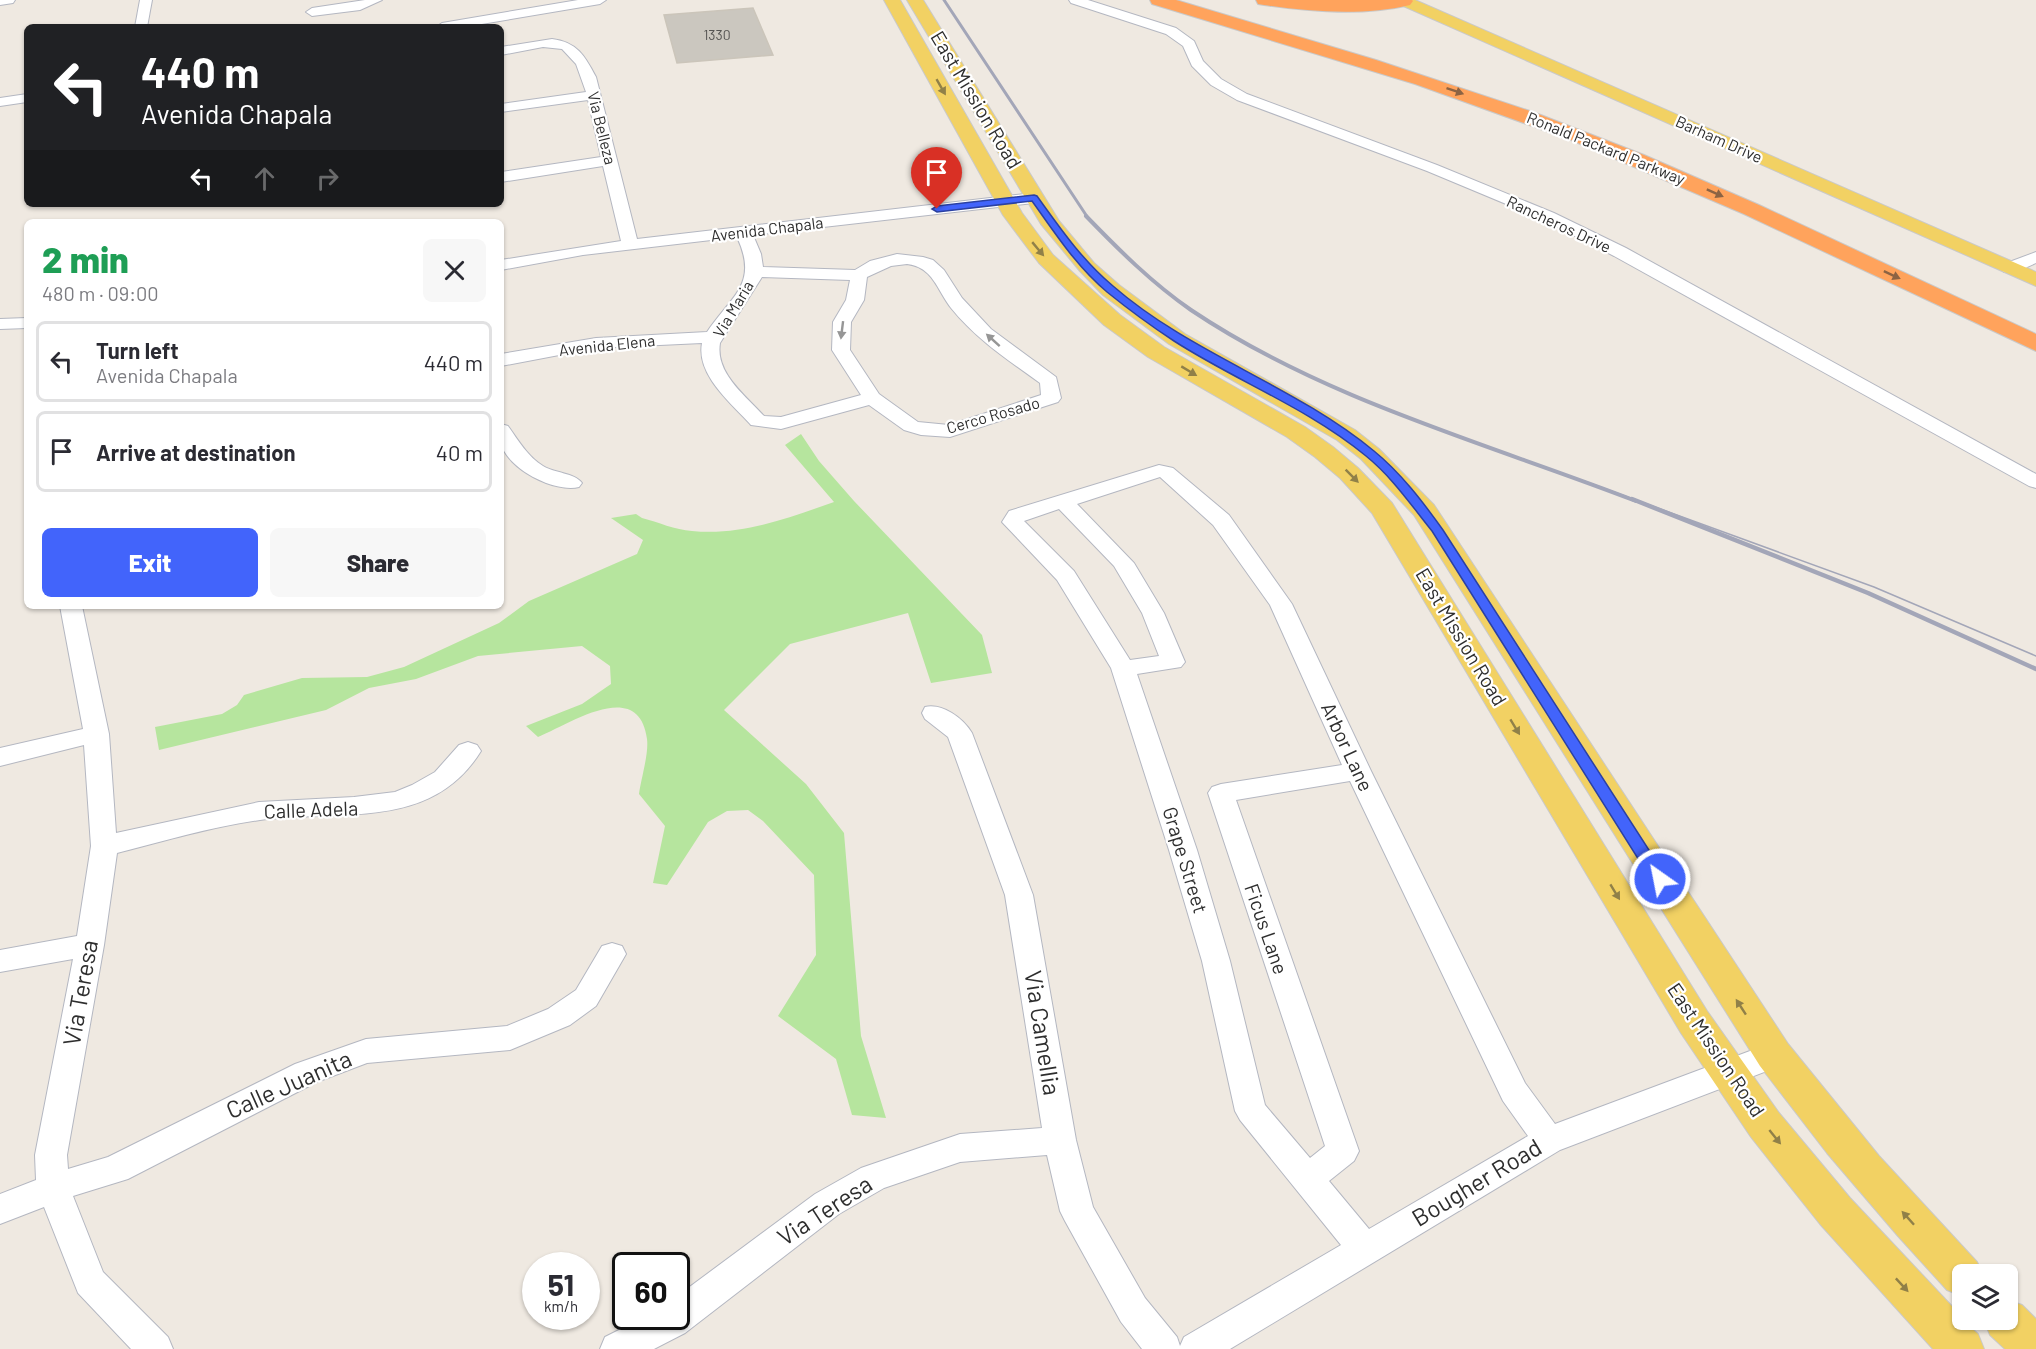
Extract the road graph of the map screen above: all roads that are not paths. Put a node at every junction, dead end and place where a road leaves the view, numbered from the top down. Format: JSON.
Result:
{"nodes":[{"id":1,"x":9,"y":0,"type":"edge"},
{"id":2,"x":146,"y":0,"type":"edge"},
{"id":3,"x":376,"y":0,"type":"edge"},
{"id":4,"x":600,"y":0,"type":"edge"},
{"id":5,"x":892,"y":0,"type":"edge"},
{"id":6,"x":915,"y":0,"type":"edge"},
{"id":7,"x":1075,"y":0,"type":"edge"},
{"id":8,"x":1158,"y":0,"type":"edge"},
{"id":9,"x":1204,"y":0,"type":"edge"},
{"id":10,"x":1263,"y":0,"type":"edge"},
{"id":11,"x":1403,"y":0,"type":"edge"},
{"id":12,"x":0,"y":1,"type":"edge"},
{"id":13,"x":558,"y":3,"type":"edge"},
{"id":14,"x":312,"y":12,"type":"dead end"},
{"id":15,"x":142,"y":24,"type":"edge"},
{"id":16,"x":456,"y":24,"type":"edge"},
{"id":17,"x":504,"y":51,"type":"edge"},
{"id":18,"x":922,"y":54,"type":"junction"},
{"id":19,"x":957,"y":68,"type":"junction"},
{"id":20,"x":594,"y":95,"type":"junction"},
{"id":21,"x":24,"y":98,"type":"edge"},
{"id":22,"x":0,"y":102,"type":"edge"},
{"id":23,"x":504,"y":108,"type":"edge"},
{"id":24,"x":610,"y":160,"type":"junction"},
{"id":25,"x":504,"y":177,"type":"edge"},
{"id":26,"x":1020,"y":199,"type":"junction"},
{"id":27,"x":1776,"y":199,"type":"dead end"},
{"id":28,"x":742,"y":231,"type":"junction"},
{"id":29,"x":630,"y":245,"type":"junction"},
{"id":30,"x":2036,"y":257,"type":"edge"},
{"id":31,"x":504,"y":264,"type":"edge"},
{"id":32,"x":2010,"y":268,"type":"junction"},
{"id":33,"x":754,"y":272,"type":"junction"},
{"id":34,"x":859,"y":275,"type":"junction"},
{"id":35,"x":2036,"y":280,"type":"edge"},
{"id":36,"x":24,"y":322,"type":"edge"},
{"id":37,"x":0,"y":324,"type":"edge"},
{"id":38,"x":714,"y":337,"type":"junction"},
{"id":39,"x":2036,"y":343,"type":"edge"},
{"id":40,"x":504,"y":359,"type":"edge"},
{"id":41,"x":872,"y":398,"type":"junction"},
{"id":42,"x":504,"y":434,"type":"edge"},
{"id":43,"x":2036,"y":482,"type":"edge"},
{"id":44,"x":572,"y":483,"type":"dead end"},
{"id":45,"x":1062,"y":500,"type":"junction"},
{"id":46,"x":71,"y":609,"type":"edge"},
{"id":47,"x":1124,"y":668,"type":"junction"},
{"id":48,"x":934,"y":713,"type":"dead end"},
{"id":49,"x":96,"y":734,"type":"junction"},
{"id":50,"x":468,"y":750,"type":"dead end"},
{"id":51,"x":0,"y":757,"type":"edge"},
{"id":52,"x":1358,"y":771,"type":"junction"},
{"id":53,"x":104,"y":846,"type":"junction"},
{"id":54,"x":90,"y":945,"type":"junction"},
{"id":55,"x":612,"y":954,"type":"dead end"},
{"id":56,"x":0,"y":961,"type":"edge"},
{"id":57,"x":1774,"y":1055,"type":"junction"},
{"id":58,"x":1729,"y":1072,"type":"junction"},
{"id":59,"x":1060,"y":1140,"type":"junction"},
{"id":60,"x":1549,"y":1140,"type":"junction"},
{"id":61,"x":1307,"y":1179,"type":"junction"},
{"id":62,"x":53,"y":1188,"type":"junction"},
{"id":63,"x":0,"y":1209,"type":"edge"},
{"id":64,"x":1366,"y":1250,"type":"junction"},
{"id":65,"x":1952,"y":1265,"type":"edge"},
{"id":66,"x":2016,"y":1330,"type":"edge"},
{"id":67,"x":155,"y":1349,"type":"edge"},
{"id":68,"x":618,"y":1349,"type":"edge"},
{"id":69,"x":1164,"y":1349,"type":"edge"},
{"id":70,"x":1197,"y":1349,"type":"edge"},
{"id":71,"x":1962,"y":1349,"type":"edge"},
{"id":72,"x":2036,"y":1349,"type":"edge"}],
"edges":[{"from":1,"to":12,"type":"street"},
{"from":2,"to":15,"type":"street"},
{"from":3,"to":14,"type":"street"},
{"from":4,"to":13,"type":"street"},
{"from":5,"to":18,"type":"main road","name":"East Mission Road"},
{"from":6,"to":19,"type":"main road","name":"East Mission Road"},
{"from":7,"to":43,"type":"street","name":"Rancheros Drive"},
{"from":8,"to":39,"type":"highway","name":"Ronald Packard Parkway","one_way":true},
{"from":9,"to":27,"type":"highway","name":"Ronald Packard Parkway"},
{"from":10,"to":11,"type":"highway"},
{"from":11,"to":32,"type":"main road","name":"Barham Drive"},
{"from":13,"to":16,"type":"street"},
{"from":17,"to":20,"type":"street","name":"Via Belleza"},
{"from":18,"to":19,"type":"main road"},
{"from":18,"to":26,"type":"main road","name":"East Mission Road","one_way":true},
{"from":19,"to":26,"type":"main road","name":"East Mission Road"},
{"from":20,"to":23,"type":"street"},
{"from":20,"to":24,"type":"street","name":"Via Belleza"},
{"from":21,"to":22,"type":"street"},
{"from":24,"to":25,"type":"street"},
{"from":24,"to":29,"type":"street","name":"Via Belleza"},
{"from":26,"to":28,"type":"street","name":"Avenida Chapala"},
{"from":57,"to":26,"type":"main road","name":"East Mission Road","one_way":true},
{"from":26,"to":58,"type":"main road","name":"East Mission Road","one_way":true},
{"from":28,"to":29,"type":"street","name":"Avenida Chapala"},
{"from":28,"to":33,"type":"street","name":"Via Maria"},
{"from":29,"to":31,"type":"street","name":"Avenida Chapala"},
{"from":30,"to":32,"type":"street"},
{"from":32,"to":35,"type":"main road","name":"Barham Drive"},
{"from":33,"to":34,"type":"street"},
{"from":33,"to":38,"type":"street","name":"Via Maria"},
{"from":34,"to":41,"type":"street","name":"Cerco Rosado","one_way":true},
{"from":41,"to":34,"type":"street","name":"Cerco Rosado","one_way":true},
{"from":36,"to":37,"type":"street"},
{"from":38,"to":40,"type":"street","name":"Avenida Elena"},
{"from":38,"to":41,"type":"street","name":"Via Maria"},
{"from":42,"to":44,"type":"street"},
{"from":45,"to":47,"type":"street","name":"Grape Street"},
{"from":45,"to":47,"type":"street"},
{"from":45,"to":52,"type":"street","name":"Arbor Lane"},
{"from":46,"to":49,"type":"street","name":"Via Teresa"},
{"from":47,"to":61,"type":"street","name":"Grape Street"},
{"from":48,"to":59,"type":"street","name":"Via Camellia"},
{"from":49,"to":51,"type":"street"},
{"from":49,"to":53,"type":"street","name":"Via Teresa"},
{"from":50,"to":53,"type":"street","name":"Calle Adela"},
{"from":52,"to":60,"type":"street","name":"Arbor Lane"},
{"from":52,"to":61,"type":"street","name":"Ficus Lane"},
{"from":53,"to":54,"type":"street","name":"Via Teresa"},
{"from":54,"to":56,"type":"street"},
{"from":54,"to":62,"type":"street","name":"Via Teresa"},
{"from":55,"to":62,"type":"street","name":"Calle Juanita"},
{"from":57,"to":58,"type":"street","name":"Bougher Road"},
{"from":65,"to":57,"type":"main road","name":"East Mission Road","one_way":true},
{"from":58,"to":60,"type":"street","name":"Bougher Road"},
{"from":58,"to":71,"type":"main road","name":"East Mission Road","one_way":true},
{"from":59,"to":68,"type":"street","name":"Via Teresa"},
{"from":59,"to":69,"type":"street","name":"Via Camellia"},
{"from":60,"to":64,"type":"street","name":"Bougher Road"},
{"from":61,"to":64,"type":"street","name":"Grape Street"},
{"from":62,"to":63,"type":"street","name":"Calle Juanita"},
{"from":62,"to":67,"type":"street","name":"Via Teresa"},
{"from":64,"to":70,"type":"street","name":"Bougher Road"},
{"from":66,"to":72,"type":"main road"}]}
